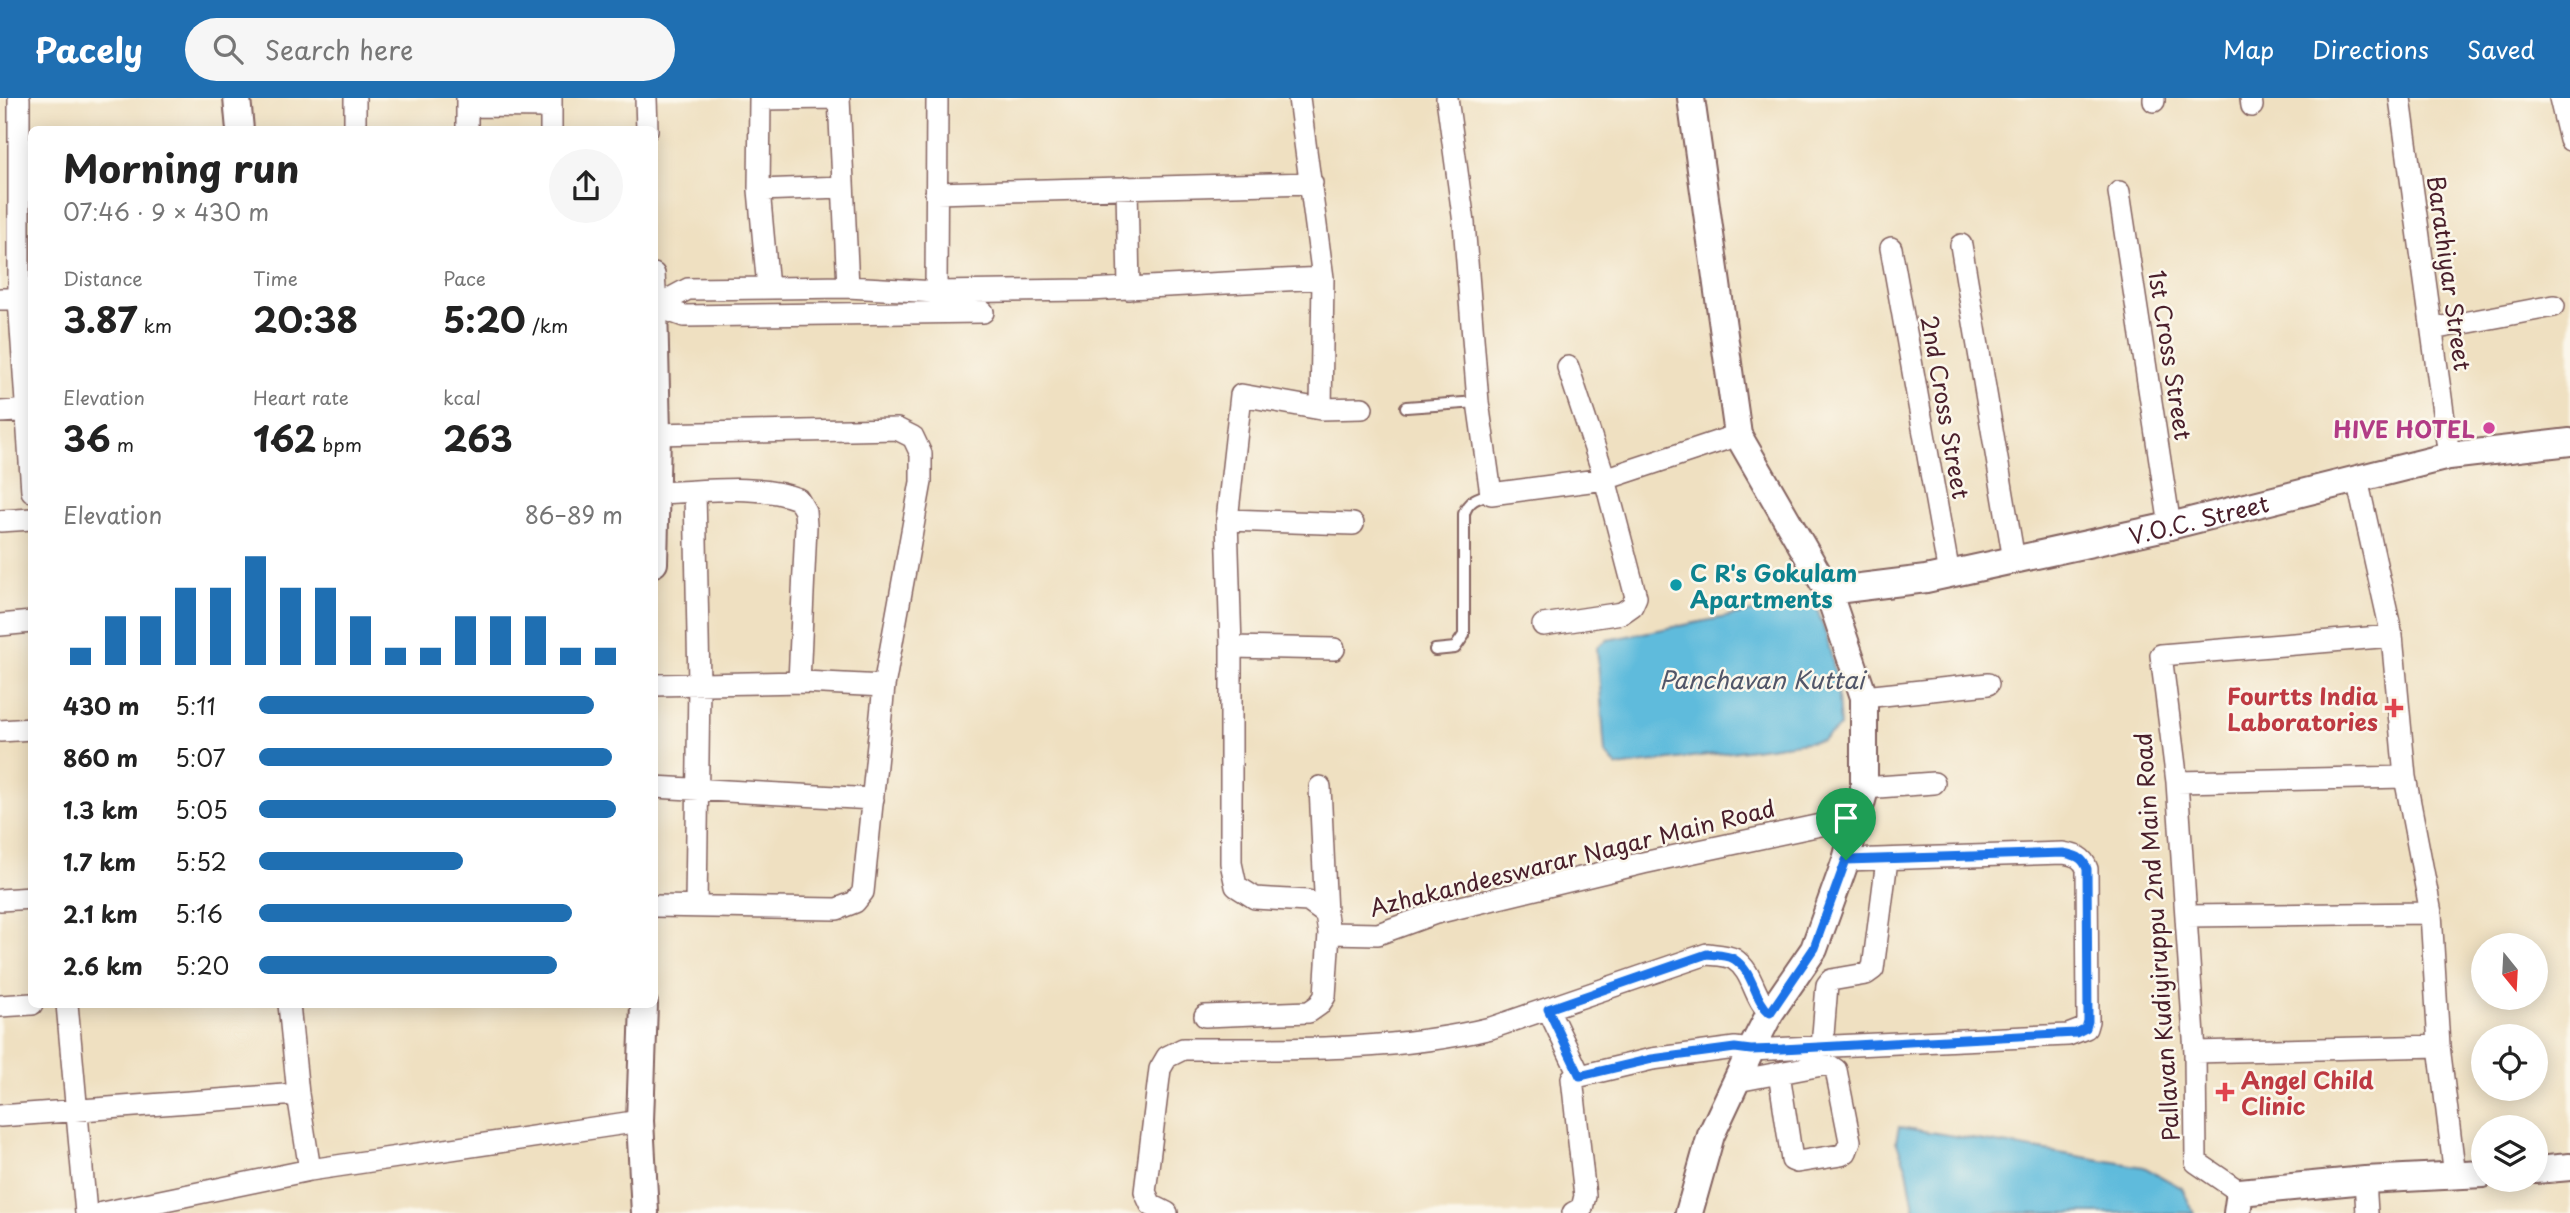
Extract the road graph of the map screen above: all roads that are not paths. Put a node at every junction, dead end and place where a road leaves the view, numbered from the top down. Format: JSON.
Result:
{"nodes":[{"id":1,"x":237,"y":98,"type":"edge"},
{"id":2,"x":355,"y":98,"type":"edge"},
{"id":3,"x":646,"y":98,"type":"edge"},
{"id":4,"x":760,"y":98,"type":"edge"},
{"id":5,"x":839,"y":98,"type":"edge"},
{"id":6,"x":937,"y":98,"type":"edge"},
{"id":7,"x":1299,"y":98,"type":"edge"},
{"id":8,"x":1447,"y":98,"type":"edge"},
{"id":9,"x":1691,"y":98,"type":"edge"},
{"id":10,"x":2400,"y":98,"type":"edge"},
{"id":11,"x":2560,"y":98,"type":"edge"},
{"id":12,"x":467,"y":102,"type":"edge"},
{"id":13,"x":551,"y":102,"type":"edge"},
{"id":14,"x":13,"y":106,"type":"edge"},
{"id":15,"x":240,"y":126,"type":"edge"},
{"id":16,"x":355,"y":126,"type":"edge"},
{"id":17,"x":467,"y":126,"type":"edge"},
{"id":18,"x":551,"y":126,"type":"edge"},
{"id":19,"x":647,"y":126,"type":"edge"},
{"id":20,"x":2570,"y":140,"type":"edge"},
{"id":21,"x":1312,"y":183,"type":"junction"},
{"id":22,"x":842,"y":187,"type":"junction"},
{"id":23,"x":1127,"y":187,"type":"junction"},
{"id":24,"x":759,"y":190,"type":"junction"},
{"id":25,"x":10,"y":191,"type":"edge"},
{"id":26,"x":2119,"y":192,"type":"dead end"},
{"id":27,"x":936,"y":193,"type":"junction"},
{"id":28,"x":1961,"y":245,"type":"dead end"},
{"id":29,"x":1891,"y":248,"type":"dead end"},
{"id":30,"x":1323,"y":278,"type":"junction"},
{"id":31,"x":848,"y":287,"type":"junction"},
{"id":32,"x":768,"y":288,"type":"junction"},
{"id":33,"x":1129,"y":289,"type":"junction"},
{"id":34,"x":936,"y":292,"type":"junction"},
{"id":35,"x":17,"y":299,"type":"edge"},
{"id":36,"x":658,"y":304,"type":"edge"},
{"id":37,"x":2554,"y":306,"type":"dead end"},
{"id":38,"x":658,"y":307,"type":"edge"},
{"id":39,"x":984,"y":312,"type":"dead end"},
{"id":40,"x":2431,"y":329,"type":"junction"},
{"id":41,"x":1568,"y":367,"type":"dead end"},
{"id":42,"x":28,"y":401,"type":"edge"},
{"id":43,"x":1478,"y":402,"type":"junction"},
{"id":44,"x":1406,"y":407,"type":"dead end"},
{"id":45,"x":1362,"y":408,"type":"dead end"},
{"id":46,"x":1321,"y":409,"type":"junction"},
{"id":47,"x":28,"y":410,"type":"edge"},
{"id":48,"x":0,"y":412,"type":"edge"},
{"id":49,"x":658,"y":434,"type":"edge"},
{"id":50,"x":1738,"y":435,"type":"junction"},
{"id":51,"x":2570,"y":442,"type":"edge"},
{"id":52,"x":2449,"y":456,"type":"junction"},
{"id":53,"x":1605,"y":479,"type":"junction"},
{"id":54,"x":2357,"y":479,"type":"junction"},
{"id":55,"x":695,"y":492,"type":"junction"},
{"id":56,"x":658,"y":493,"type":"edge"},
{"id":57,"x":1491,"y":494,"type":"junction"},
{"id":58,"x":28,"y":519,"type":"edge"},
{"id":59,"x":1227,"y":520,"type":"junction"},
{"id":60,"x":0,"y":521,"type":"edge"},
{"id":61,"x":1353,"y":524,"type":"dead end"},
{"id":62,"x":2171,"y":526,"type":"junction"},
{"id":63,"x":2014,"y":560,"type":"junction"},
{"id":64,"x":1949,"y":574,"type":"junction"},
{"id":65,"x":1828,"y":591,"type":"junction"},
{"id":66,"x":28,"y":622,"type":"edge"},
{"id":67,"x":0,"y":625,"type":"edge"},
{"id":68,"x":1543,"y":625,"type":"dead end"},
{"id":69,"x":2392,"y":636,"type":"junction"},
{"id":70,"x":1231,"y":647,"type":"junction"},
{"id":71,"x":1334,"y":649,"type":"dead end"},
{"id":72,"x":1435,"y":650,"type":"dead end"},
{"id":73,"x":799,"y":682,"type":"junction"},
{"id":74,"x":658,"y":684,"type":"edge"},
{"id":75,"x":699,"y":684,"type":"junction"},
{"id":76,"x":1988,"y":684,"type":"dead end"},
{"id":77,"x":884,"y":686,"type":"junction"},
{"id":78,"x":1864,"y":698,"type":"junction"},
{"id":79,"x":28,"y":729,"type":"edge"},
{"id":80,"x":0,"y":731,"type":"edge"},
{"id":81,"x":2405,"y":778,"type":"junction"},
{"id":82,"x":2177,"y":782,"type":"junction"},
{"id":83,"x":1934,"y":783,"type":"dead end"},
{"id":84,"x":658,"y":787,"type":"edge"},
{"id":85,"x":1320,"y":787,"type":"dead end"},
{"id":86,"x":1864,"y":788,"type":"junction"},
{"id":87,"x":699,"y":789,"type":"junction"},
{"id":88,"x":873,"y":799,"type":"junction"},
{"id":89,"x":1858,"y":817,"type":"junction"},
{"id":90,"x":1846,"y":860,"type":"junction"},
{"id":91,"x":1887,"y":860,"type":"junction"},
{"id":92,"x":28,"y":898,"type":"edge"},
{"id":93,"x":0,"y":900,"type":"edge"},
{"id":94,"x":658,"y":906,"type":"edge"},
{"id":95,"x":696,"y":906,"type":"junction"},
{"id":96,"x":2431,"y":913,"type":"junction"},
{"id":97,"x":2186,"y":916,"type":"junction"},
{"id":98,"x":1328,"y":923,"type":"junction"},
{"id":99,"x":28,"y":1004,"type":"edge"},
{"id":100,"x":0,"y":1006,"type":"edge"},
{"id":101,"x":67,"y":1008,"type":"edge"},
{"id":102,"x":289,"y":1008,"type":"edge"},
{"id":103,"x":644,"y":1008,"type":"edge"},
{"id":104,"x":1548,"y":1009,"type":"junction"},
{"id":105,"x":1770,"y":1013,"type":"junction"},
{"id":106,"x":1205,"y":1016,"type":"dead end"},
{"id":107,"x":2439,"y":1046,"type":"junction"},
{"id":108,"x":1822,"y":1047,"type":"junction"},
{"id":109,"x":1751,"y":1050,"type":"junction"},
{"id":110,"x":2194,"y":1052,"type":"junction"},
{"id":111,"x":1779,"y":1073,"type":"junction"},
{"id":112,"x":1580,"y":1076,"type":"junction"},
{"id":113,"x":1737,"y":1081,"type":"junction"},
{"id":114,"x":298,"y":1094,"type":"junction"},
{"id":115,"x":76,"y":1111,"type":"junction"},
{"id":116,"x":0,"y":1116,"type":"edge"},
{"id":117,"x":640,"y":1121,"type":"junction"},
{"id":118,"x":2570,"y":1167,"type":"edge"},
{"id":119,"x":2548,"y":1169,"type":"edge"},
{"id":120,"x":310,"y":1170,"type":"junction"},
{"id":121,"x":2471,"y":1175,"type":"edge"},
{"id":122,"x":2455,"y":1177,"type":"junction"},
{"id":123,"x":2365,"y":1180,"type":"junction"},
{"id":124,"x":2238,"y":1202,"type":"edge"},
{"id":125,"x":86,"y":1213,"type":"edge"},
{"id":126,"x":102,"y":1213,"type":"edge"},
{"id":127,"x":645,"y":1213,"type":"edge"},
{"id":128,"x":1167,"y":1213,"type":"edge"},
{"id":129,"x":1573,"y":1213,"type":"edge"},
{"id":130,"x":1689,"y":1213,"type":"edge"},
{"id":131,"x":2367,"y":1213,"type":"edge"}],
"edges":[{"from":1,"to":15,"type":"street"},
{"from":2,"to":16,"type":"street"},
{"from":3,"to":19,"type":"street"},
{"from":4,"to":5,"type":"street"},
{"from":4,"to":24,"type":"street"},
{"from":5,"to":22,"type":"street"},
{"from":6,"to":27,"type":"street"},
{"from":7,"to":21,"type":"street"},
{"from":8,"to":43,"type":"street"},
{"from":9,"to":50,"type":"street"},
{"from":10,"to":40,"type":"street","name":"Barathiyar Street"},
{"from":11,"to":20,"type":"street"},
{"from":12,"to":13,"type":"street"},
{"from":12,"to":17,"type":"street"},
{"from":13,"to":18,"type":"street"},
{"from":14,"to":25,"type":"street"},
{"from":21,"to":23,"type":"street"},
{"from":21,"to":30,"type":"street"},
{"from":22,"to":24,"type":"street"},
{"from":22,"to":31,"type":"street"},
{"from":23,"to":27,"type":"street"},
{"from":23,"to":33,"type":"street"},
{"from":24,"to":32,"type":"street"},
{"from":25,"to":35,"type":"street"},
{"from":26,"to":62,"type":"street","name":"1st Cross Street"},
{"from":27,"to":34,"type":"street"},
{"from":28,"to":63,"type":"street"},
{"from":29,"to":64,"type":"street","name":"2nd Cross Street"},
{"from":30,"to":33,"type":"street"},
{"from":30,"to":46,"type":"street"},
{"from":31,"to":32,"type":"street"},
{"from":31,"to":34,"type":"street"},
{"from":32,"to":36,"type":"street"},
{"from":33,"to":34,"type":"street"},
{"from":35,"to":42,"type":"street"},
{"from":37,"to":40,"type":"street"},
{"from":38,"to":39,"type":"street"},
{"from":40,"to":52,"type":"street","name":"Barathiyar Street"},
{"from":41,"to":53,"type":"street"},
{"from":43,"to":44,"type":"lane"},
{"from":43,"to":57,"type":"street"},
{"from":45,"to":46,"type":"street"},
{"from":46,"to":59,"type":"street","name":"Azhakandeeswarar Nagar Main Road"},
{"from":47,"to":48,"type":"street"},
{"from":49,"to":77,"type":"street"},
{"from":50,"to":53,"type":"street"},
{"from":50,"to":65,"type":"street"},
{"from":51,"to":52,"type":"street","name":"V.O.C. Street"},
{"from":52,"to":54,"type":"street","name":"V.O.C. Street"},
{"from":53,"to":57,"type":"street"},
{"from":53,"to":68,"type":"street"},
{"from":54,"to":62,"type":"street","name":"V.O.C. Street"},
{"from":54,"to":69,"type":"street"},
{"from":55,"to":56,"type":"street"},
{"from":55,"to":73,"type":"street"},
{"from":55,"to":75,"type":"street"},
{"from":57,"to":72,"type":"lane"},
{"from":58,"to":60,"type":"street"},
{"from":59,"to":61,"type":"street"},
{"from":59,"to":70,"type":"street","name":"Azhakandeeswarar Nagar Main Road"},
{"from":62,"to":63,"type":"street","name":"V.O.C. Street"},
{"from":63,"to":64,"type":"street","name":"V.O.C. Street"},
{"from":64,"to":65,"type":"street","name":"V.O.C. Street"},
{"from":65,"to":78,"type":"street"},
{"from":66,"to":67,"type":"street"},
{"from":69,"to":81,"type":"street"},
{"from":69,"to":82,"type":"street","name":"Pallavan Kudiyiruppu 2nd Main Road"},
{"from":70,"to":71,"type":"street"},
{"from":70,"to":98,"type":"street","name":"Azhakandeeswarar Nagar Main Road"},
{"from":73,"to":75,"type":"street"},
{"from":73,"to":77,"type":"street"},
{"from":74,"to":75,"type":"street"},
{"from":75,"to":87,"type":"street"},
{"from":76,"to":78,"type":"street"},
{"from":77,"to":88,"type":"street"},
{"from":78,"to":86,"type":"street"},
{"from":79,"to":80,"type":"street"},
{"from":81,"to":82,"type":"street"},
{"from":81,"to":96,"type":"street"},
{"from":82,"to":97,"type":"street","name":"Pallavan Kudiyiruppu 2nd Main Road"},
{"from":83,"to":86,"type":"street"},
{"from":84,"to":87,"type":"street"},
{"from":85,"to":98,"type":"street"},
{"from":86,"to":89,"type":"street"},
{"from":87,"to":88,"type":"street"},
{"from":87,"to":95,"type":"street"},
{"from":88,"to":95,"type":"street"},
{"from":89,"to":90,"type":"street"},
{"from":89,"to":98,"type":"street","name":"Azhakandeeswarar Nagar Main Road"},
{"from":90,"to":91,"type":"street"},
{"from":90,"to":105,"type":"street"},
{"from":91,"to":108,"type":"street"},
{"from":91,"to":108,"type":"street"},
{"from":92,"to":93,"type":"street"},
{"from":94,"to":95,"type":"street"},
{"from":96,"to":97,"type":"street"},
{"from":96,"to":107,"type":"street"},
{"from":97,"to":110,"type":"street","name":"Pallavan Kudiyiruppu 2nd Main Road"},
{"from":98,"to":106,"type":"street"},
{"from":99,"to":100,"type":"street"},
{"from":101,"to":115,"type":"street"},
{"from":102,"to":114,"type":"street"},
{"from":103,"to":117,"type":"street"},
{"from":104,"to":105,"type":"street"},
{"from":104,"to":112,"type":"street"},
{"from":104,"to":128,"type":"street"},
{"from":105,"to":109,"type":"street"},
{"from":107,"to":110,"type":"street"},
{"from":107,"to":122,"type":"street"},
{"from":108,"to":109,"type":"street"},
{"from":109,"to":112,"type":"street"},
{"from":109,"to":113,"type":"street"},
{"from":110,"to":124,"type":"street","name":"Pallavan Kudiyiruppu 2nd Main Road"},
{"from":111,"to":111,"type":"street"},
{"from":111,"to":113,"type":"street"},
{"from":112,"to":129,"type":"street"},
{"from":113,"to":130,"type":"street"},
{"from":114,"to":115,"type":"street"},
{"from":114,"to":120,"type":"street"},
{"from":115,"to":116,"type":"street"},
{"from":115,"to":125,"type":"street"},
{"from":117,"to":120,"type":"street"},
{"from":117,"to":127,"type":"street"},
{"from":118,"to":119,"type":"street"},
{"from":120,"to":126,"type":"street"},
{"from":121,"to":122,"type":"street"},
{"from":122,"to":123,"type":"street"},
{"from":123,"to":124,"type":"street"},
{"from":123,"to":131,"type":"street"}]}
